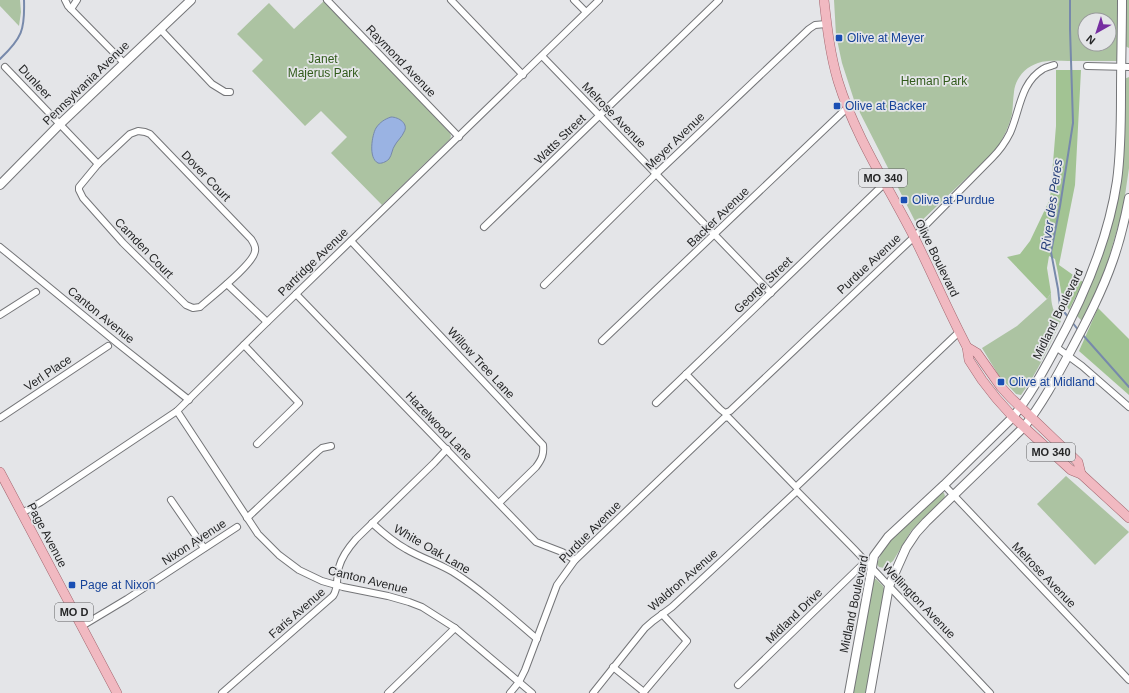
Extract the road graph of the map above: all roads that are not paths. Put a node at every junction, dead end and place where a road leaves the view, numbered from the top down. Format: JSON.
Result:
{"nodes":[{"id":1,"x":65,"y":0,"type":"edge"},
{"id":2,"x":77,"y":0,"type":"edge"},
{"id":3,"x":191,"y":0,"type":"edge"},
{"id":4,"x":327,"y":0,"type":"edge"},
{"id":5,"x":451,"y":0,"type":"edge"},
{"id":6,"x":574,"y":0,"type":"edge"},
{"id":7,"x":599,"y":0,"type":"edge"},
{"id":8,"x":719,"y":0,"type":"edge"},
{"id":9,"x":824,"y":0,"type":"edge"},
{"id":10,"x":1122,"y":0,"type":"edge"},
{"id":11,"x":71,"y":9,"type":"junction"},
{"id":12,"x":586,"y":12,"type":"junction"},
{"id":13,"x":826,"y":24,"type":"junction"},
{"id":14,"x":160,"y":29,"type":"junction"},
{"id":15,"x":542,"y":56,"type":"junction"},
{"id":16,"x":124,"y":63,"type":"junction"},
{"id":17,"x":1054,"y":65,"type":"dead end"},
{"id":18,"x":1087,"y":66,"type":"dead end"},
{"id":19,"x":5,"y":67,"type":"dead end"},
{"id":20,"x":1125,"y":67,"type":"edge"},
{"id":21,"x":523,"y":74,"type":"junction"},
{"id":22,"x":230,"y":92,"type":"dead end"},
{"id":23,"x":848,"y":107,"type":"junction"},
{"id":24,"x":600,"y":116,"type":"junction"},
{"id":25,"x":59,"y":125,"type":"junction"},
{"id":26,"x":459,"y":137,"type":"junction"},
{"id":27,"x":98,"y":164,"type":"junction"},
{"id":28,"x":656,"y":174,"type":"junction"},
{"id":29,"x":885,"y":183,"type":"junction"},
{"id":30,"x":0,"y":185,"type":"edge"},
{"id":31,"x":1129,"y":198,"type":"edge"},
{"id":32,"x":484,"y":227,"type":"dead end"},
{"id":33,"x":714,"y":235,"type":"junction"},
{"id":34,"x":914,"y":237,"type":"junction"},
{"id":35,"x":351,"y":241,"type":"junction"},
{"id":36,"x":0,"y":247,"type":"edge"},
{"id":37,"x":227,"y":284,"type":"junction"},
{"id":38,"x":544,"y":285,"type":"dead end"},
{"id":39,"x":36,"y":292,"type":"dead end"},
{"id":40,"x":771,"y":293,"type":"junction"},
{"id":41,"x":296,"y":294,"type":"junction"},
{"id":42,"x":0,"y":315,"type":"edge"},
{"id":43,"x":267,"y":322,"type":"junction"},
{"id":44,"x":959,"y":332,"type":"junction"},
{"id":45,"x":602,"y":341,"type":"dead end"},
{"id":46,"x":244,"y":345,"type":"junction"},
{"id":47,"x":108,"y":346,"type":"dead end"},
{"id":48,"x":967,"y":347,"type":"junction"},
{"id":49,"x":1056,"y":347,"type":"junction"},
{"id":50,"x":1068,"y":356,"type":"junction"},
{"id":51,"x":686,"y":374,"type":"junction"},
{"id":52,"x":189,"y":400,"type":"junction"},
{"id":53,"x":656,"y":403,"type":"dead end"},
{"id":54,"x":1129,"y":407,"type":"edge"},
{"id":55,"x":1021,"y":408,"type":"junction"},
{"id":56,"x":178,"y":411,"type":"junction"},
{"id":57,"x":727,"y":415,"type":"junction"},
{"id":58,"x":1013,"y":417,"type":"junction"},
{"id":59,"x":0,"y":418,"type":"edge"},
{"id":60,"x":1031,"y":418,"type":"junction"},
{"id":61,"x":1024,"y":428,"type":"junction"},
{"id":62,"x":257,"y":444,"type":"dead end"},
{"id":63,"x":330,"y":446,"type":"dead end"},
{"id":64,"x":447,"y":449,"type":"junction"},
{"id":65,"x":0,"y":472,"type":"edge"},
{"id":66,"x":1081,"y":474,"type":"junction"},
{"id":67,"x":944,"y":485,"type":"junction"},
{"id":68,"x":796,"y":489,"type":"junction"},
{"id":69,"x":954,"y":496,"type":"junction"},
{"id":70,"x":171,"y":500,"type":"dead end"},
{"id":71,"x":499,"y":503,"type":"junction"},
{"id":72,"x":22,"y":513,"type":"junction"},
{"id":73,"x":247,"y":518,"type":"junction"},
{"id":74,"x":1129,"y":518,"type":"edge"},
{"id":75,"x":372,"y":523,"type":"junction"},
{"id":76,"x":237,"y":527,"type":"dead end"},
{"id":77,"x":204,"y":548,"type":"junction"},
{"id":78,"x":575,"y":560,"type":"junction"},
{"id":79,"x":866,"y":562,"type":"junction"},
{"id":80,"x":872,"y":568,"type":"junction"},
{"id":81,"x":336,"y":586,"type":"junction"},
{"id":82,"x":889,"y":586,"type":"junction"},
{"id":83,"x":662,"y":614,"type":"junction"},
{"id":84,"x":82,"y":626,"type":"junction"},
{"id":85,"x":456,"y":628,"type":"junction"},
{"id":86,"x":537,"y":639,"type":"junction"},
{"id":87,"x":613,"y":667,"type":"junction"},
{"id":88,"x":1129,"y":680,"type":"edge"},
{"id":89,"x":519,"y":682,"type":"junction"},
{"id":90,"x":738,"y":685,"type":"dead end"},
{"id":91,"x":644,"y":692,"type":"edge"},
{"id":92,"x":117,"y":693,"type":"edge"},
{"id":93,"x":222,"y":693,"type":"edge"},
{"id":94,"x":388,"y":693,"type":"edge"},
{"id":95,"x":510,"y":693,"type":"edge"},
{"id":96,"x":532,"y":693,"type":"edge"},
{"id":97,"x":593,"y":693,"type":"edge"},
{"id":98,"x":849,"y":693,"type":"edge"},
{"id":99,"x":870,"y":693,"type":"edge"},
{"id":100,"x":990,"y":693,"type":"edge"}],
"edges":[{"from":1,"to":11,"type":"street"},
{"from":2,"to":11,"type":"street"},
{"from":3,"to":14,"type":"main road","name":"Pennsylvania Avenue"},
{"from":4,"to":26,"type":"street","name":"Raymond Avenue"},
{"from":5,"to":21,"type":"street"},
{"from":6,"to":12,"type":"street"},
{"from":7,"to":12,"type":"street","name":"Partridge Avenue"},
{"from":8,"to":24,"type":"street","name":"Watts Street"},
{"from":9,"to":13,"type":"main road","name":"Olive Boulevard","number":"MO 340"},
{"from":10,"to":20,"type":"main road","name":"Midland Boulevard"},
{"from":11,"to":16,"type":"street"},
{"from":12,"to":15,"type":"street","name":"Partridge Avenue"},
{"from":13,"to":23,"type":"main road","name":"Olive Boulevard","number":"MO 340"},
{"from":13,"to":28,"type":"street","name":"Meyer Avenue"},
{"from":14,"to":16,"type":"main road","name":"Pennsylvania Avenue"},
{"from":14,"to":22,"type":"street"},
{"from":15,"to":21,"type":"street","name":"Partridge Avenue"},
{"from":15,"to":24,"type":"street","name":"Melrose Avenue"},
{"from":16,"to":25,"type":"main road","name":"Pennsylvania Avenue"},
{"from":17,"to":34,"type":"street","name":"Purdue Avenue"},
{"from":18,"to":20,"type":"street"},
{"from":19,"to":25,"type":"street","name":"Dunleer"},
{"from":20,"to":49,"type":"main road","name":"Midland Boulevard"},
{"from":21,"to":26,"type":"street","name":"Partridge Avenue"},
{"from":23,"to":29,"type":"main road","name":"Olive Boulevard","number":"MO 340"},
{"from":23,"to":33,"type":"street","name":"Backer Avenue"},
{"from":24,"to":28,"type":"street","name":"Melrose Avenue"},
{"from":24,"to":32,"type":"street","name":"Watts Street"},
{"from":25,"to":27,"type":"street","name":"Dunleer"},
{"from":25,"to":30,"type":"main road","name":"Pennsylvania Avenue"},
{"from":26,"to":35,"type":"street","name":"Partridge Avenue"},
{"from":27,"to":37,"type":"street","name":"Camden Court"},
{"from":27,"to":37,"type":"street","name":"Dover Court"},
{"from":28,"to":33,"type":"street","name":"Melrose Avenue"},
{"from":28,"to":38,"type":"street","name":"Meyer Avenue"},
{"from":29,"to":34,"type":"main road","name":"Olive Boulevard","number":"MO 340"},
{"from":29,"to":40,"type":"street","name":"George Street"},
{"from":31,"to":50,"type":"main road"},
{"from":33,"to":40,"type":"street","name":"Melrose Avenue"},
{"from":33,"to":45,"type":"street","name":"Backer Avenue"},
{"from":34,"to":44,"type":"main road","name":"Olive Boulevard","number":"MO 340"},
{"from":34,"to":57,"type":"street","name":"Purdue Avenue"},
{"from":35,"to":41,"type":"street","name":"Partridge Avenue"},
{"from":35,"to":71,"type":"street","name":"Willow Tree Lane"},
{"from":36,"to":52,"type":"street","name":"Canton Avenue"},
{"from":37,"to":43,"type":"street"},
{"from":39,"to":42,"type":"street"},
{"from":40,"to":51,"type":"street","name":"George Street"},
{"from":41,"to":43,"type":"street","name":"Partridge Avenue"},
{"from":41,"to":64,"type":"street","name":"Hazelwood Lane"},
{"from":43,"to":46,"type":"street","name":"Partridge Avenue"},
{"from":44,"to":48,"type":"main road","name":"Olive Boulevard","number":"MO 340"},
{"from":44,"to":68,"type":"street","name":"Waldron Avenue"},
{"from":46,"to":52,"type":"street","name":"Partridge Avenue"},
{"from":46,"to":62,"type":"street"},
{"from":47,"to":59,"type":"street","name":"Verl Place"},
{"from":48,"to":55,"type":"main road","name":"Olive Boulevard","number":"MO 340"},
{"from":48,"to":58,"type":"main road","name":"Olive Boulevard","number":"MO 340"},
{"from":49,"to":50,"type":"street"},
{"from":49,"to":55,"type":"main road","name":"Midland Boulevard"},
{"from":50,"to":54,"type":"street"},
{"from":50,"to":60,"type":"main road"},
{"from":51,"to":53,"type":"street","name":"George Street"},
{"from":51,"to":57,"type":"street","name":"Wellington Avenue"},
{"from":52,"to":56,"type":"street","name":"Partridge Avenue"},
{"from":55,"to":58,"type":"main road","name":"Midland Boulevard"},
{"from":55,"to":60,"type":"main road","name":"Olive Boulevard","number":"MO 340"},
{"from":56,"to":72,"type":"street","name":"Partridge Avenue"},
{"from":56,"to":73,"type":"street","name":"Canton Avenue"},
{"from":57,"to":68,"type":"street","name":"Wellington Avenue"},
{"from":57,"to":78,"type":"street","name":"Purdue Avenue"},
{"from":58,"to":61,"type":"main road","name":"Olive Boulevard","number":"MO 340"},
{"from":58,"to":67,"type":"main road","name":"Midland Boulevard"},
{"from":60,"to":61,"type":"main road"},
{"from":60,"to":66,"type":"main road","name":"Olive Boulevard","number":"MO 340"},
{"from":61,"to":66,"type":"main road","name":"Olive Boulevard","number":"MO 340"},
{"from":61,"to":69,"type":"main road"},
{"from":63,"to":73,"type":"street"},
{"from":64,"to":71,"type":"street","name":"Hazelwood Lane"},
{"from":64,"to":75,"type":"street","name":"Faris Avenue"},
{"from":65,"to":72,"type":"main road","name":"Page Avenue","number":"MO D"},
{"from":66,"to":74,"type":"main road","name":"Olive Boulevard","number":"MO 340"},
{"from":67,"to":69,"type":"street","name":"Melrose Avenue"},
{"from":67,"to":80,"type":"main road","name":"Midland Boulevard"},
{"from":68,"to":79,"type":"street","name":"Wellington Avenue"},
{"from":68,"to":83,"type":"street","name":"Waldron Avenue"},
{"from":69,"to":82,"type":"main road"},
{"from":69,"to":88,"type":"street","name":"Melrose Avenue"},
{"from":70,"to":77,"type":"street"},
{"from":71,"to":78,"type":"street","name":"Hazelwood Lane"},
{"from":72,"to":84,"type":"main road","name":"Page Avenue","number":"MO D"},
{"from":73,"to":81,"type":"street","name":"Canton Avenue"},
{"from":75,"to":81,"type":"street","name":"Faris Avenue"},
{"from":75,"to":86,"type":"street","name":"White Oak Lane"},
{"from":76,"to":77,"type":"street","name":"Nixon Avenue"},
{"from":77,"to":84,"type":"street","name":"Nixon Avenue"},
{"from":78,"to":86,"type":"street","name":"Purdue Avenue"},
{"from":79,"to":80,"type":"street","name":"Wellington Avenue"},
{"from":79,"to":90,"type":"street","name":"Midland Drive"},
{"from":80,"to":82,"type":"street","name":"Wellington Avenue"},
{"from":80,"to":98,"type":"main road","name":"Midland Boulevard"},
{"from":81,"to":85,"type":"street","name":"Canton Avenue"},
{"from":81,"to":93,"type":"street","name":"Faris Avenue"},
{"from":82,"to":99,"type":"main road"},
{"from":82,"to":100,"type":"street","name":"Wellington Avenue"},
{"from":83,"to":87,"type":"street","name":"Waldron Avenue"},
{"from":83,"to":91,"type":"street"},
{"from":84,"to":92,"type":"main road","name":"Page Avenue","number":"MO D"},
{"from":85,"to":89,"type":"street","name":"Canton Avenue"},
{"from":85,"to":94,"type":"street"},
{"from":86,"to":89,"type":"street","name":"Purdue Avenue"},
{"from":87,"to":91,"type":"street"},
{"from":87,"to":97,"type":"street","name":"Waldron Avenue"},
{"from":89,"to":95,"type":"street","name":"Purdue Avenue"},
{"from":89,"to":96,"type":"street","name":"Canton Avenue"}]}
